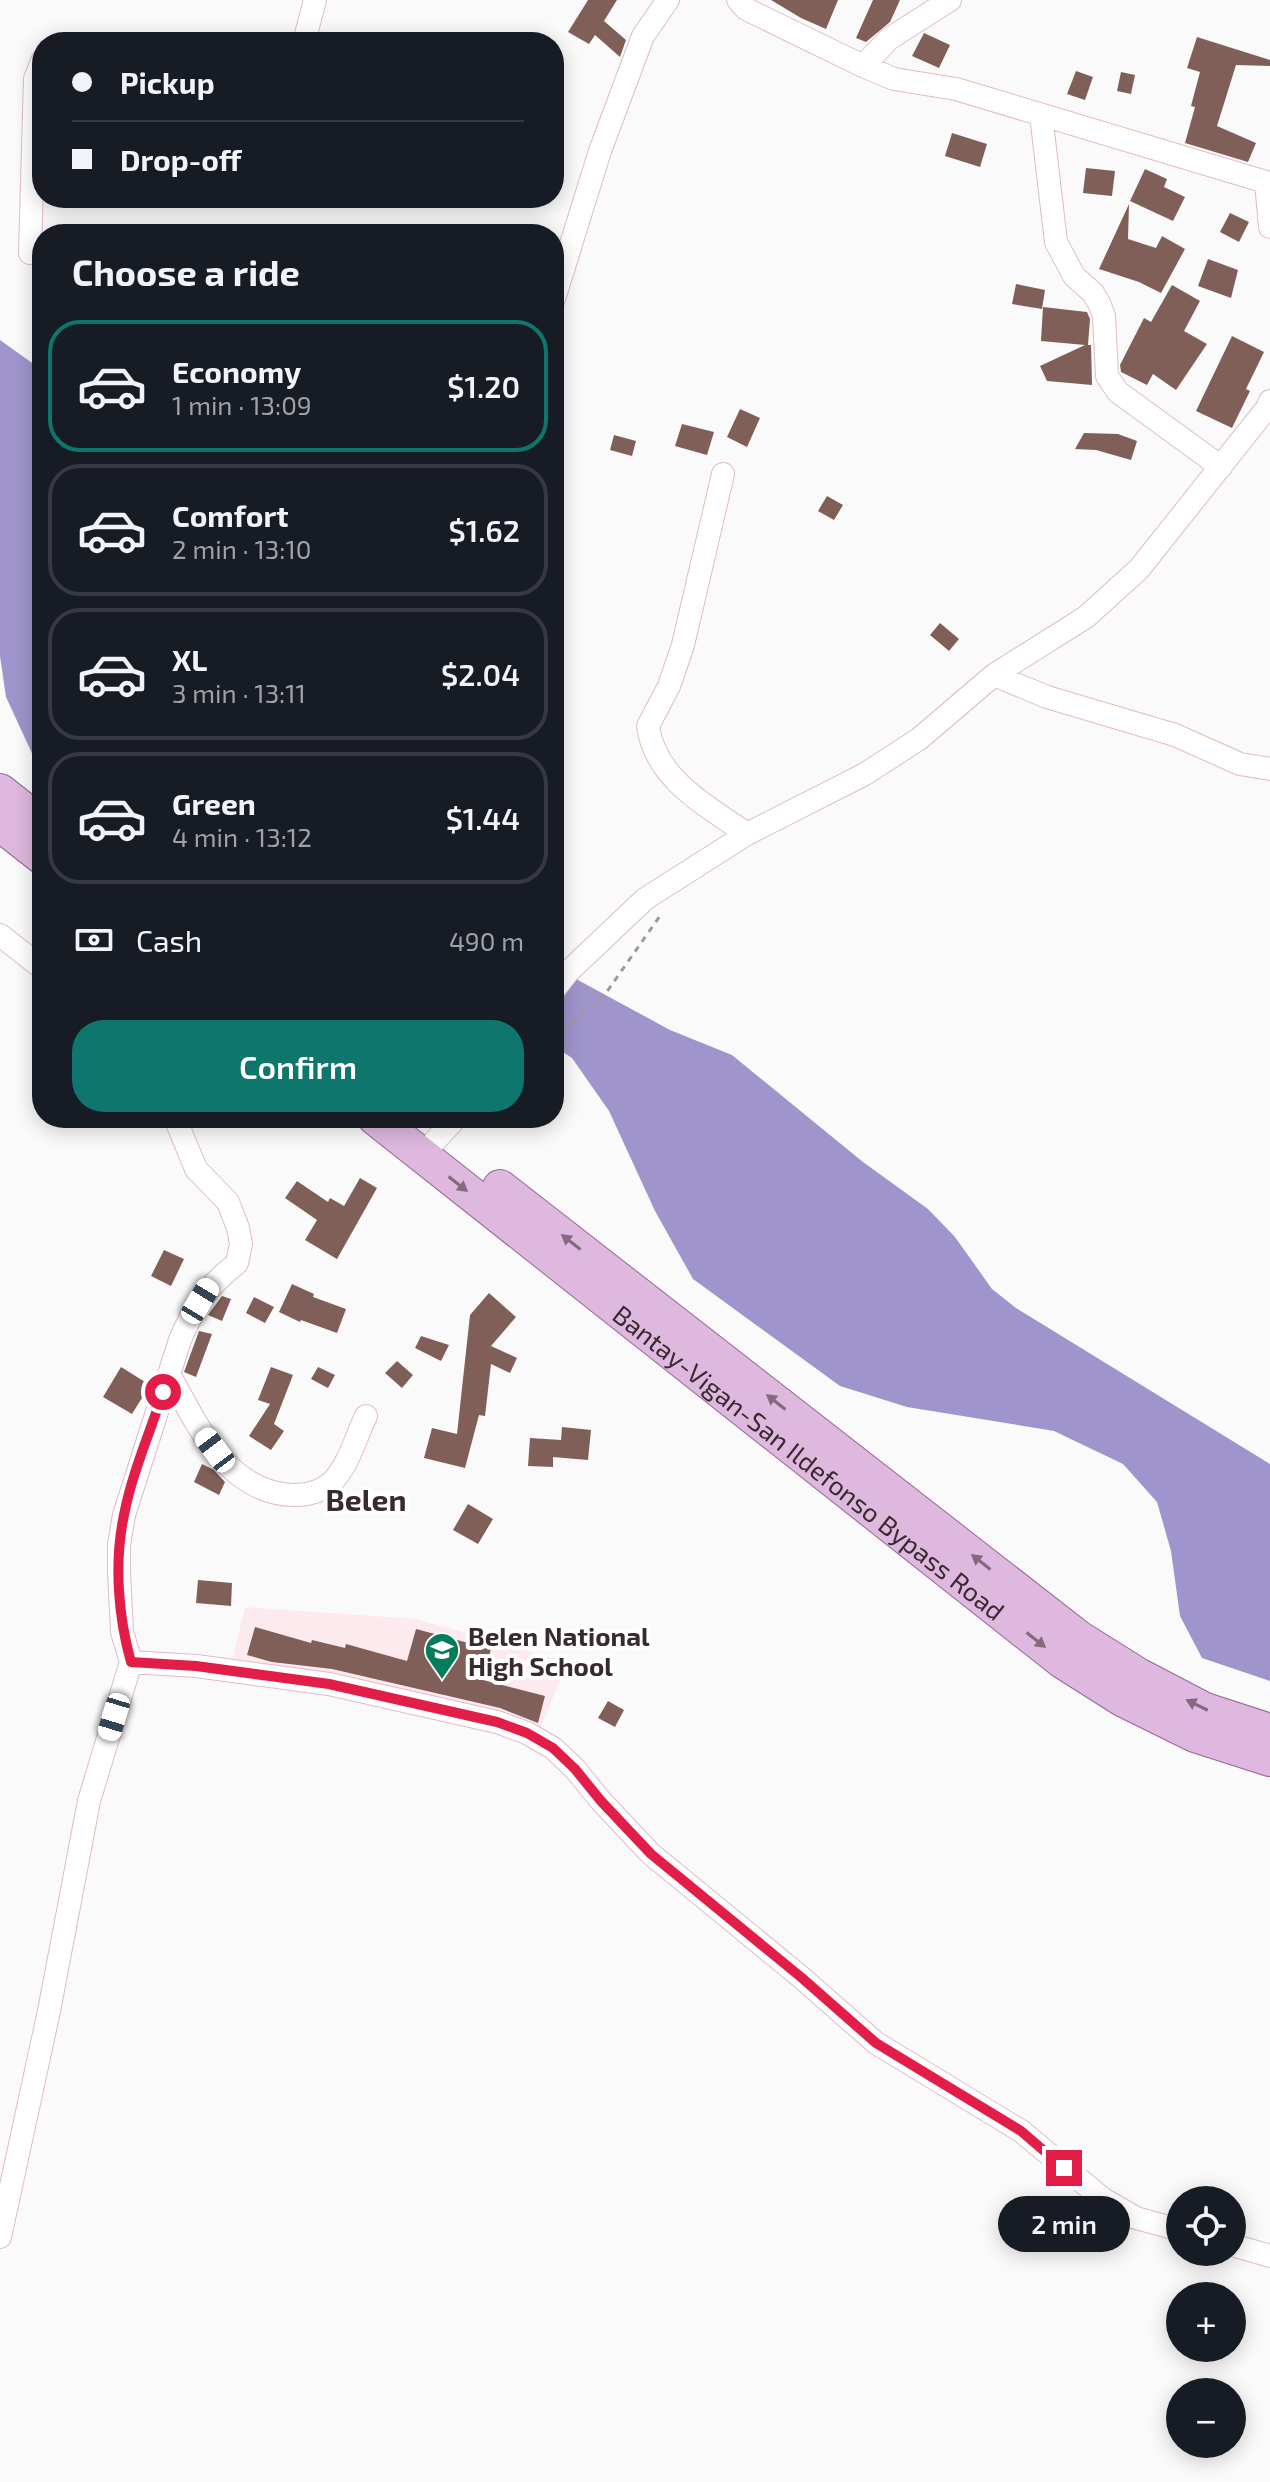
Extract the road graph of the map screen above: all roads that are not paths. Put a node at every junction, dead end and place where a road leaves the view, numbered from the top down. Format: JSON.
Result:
{"nodes":[{"id":1,"x":315,"y":0,"type":"edge"},
{"id":2,"x":668,"y":0,"type":"edge"},
{"id":3,"x":738,"y":0,"type":"edge"},
{"id":4,"x":950,"y":0,"type":"edge"},
{"id":5,"x":307,"y":32,"type":"edge"},
{"id":6,"x":863,"y":66,"type":"junction"},
{"id":7,"x":1041,"y":115,"type":"junction"},
{"id":8,"x":1268,"y":182,"type":"edge"},
{"id":9,"x":32,"y":183,"type":"edge"},
{"id":10,"x":1270,"y":227,"type":"edge"},
{"id":11,"x":30,"y":253,"type":"dead end"},
{"id":12,"x":564,"y":267,"type":"edge"},
{"id":13,"x":1270,"y":401,"type":"edge"},
{"id":14,"x":1221,"y":467,"type":"junction"},
{"id":15,"x":723,"y":474,"type":"dead end"},
{"id":16,"x":994,"y":675,"type":"junction"},
{"id":17,"x":1270,"y":769,"type":"edge"},
{"id":18,"x":0,"y":791,"type":"edge"},
{"id":19,"x":32,"y":816,"type":"edge"},
{"id":20,"x":0,"y":824,"type":"edge"},
{"id":21,"x":747,"y":834,"type":"junction"},
{"id":22,"x":32,"y":849,"type":"edge"},
{"id":23,"x":0,"y":935,"type":"edge"},
{"id":24,"x":32,"y":960,"type":"edge"},
{"id":25,"x":564,"y":978,"type":"edge"},
{"id":26,"x":179,"y":1128,"type":"edge"},
{"id":27,"x":432,"y":1132,"type":"edge"},
{"id":28,"x":169,"y":1374,"type":"junction"},
{"id":29,"x":366,"y":1416,"type":"dead end"},
{"id":30,"x":131,"y":1662,"type":"junction"},
{"id":31,"x":1270,"y":1731,"type":"edge"},
{"id":32,"x":1270,"y":1759,"type":"edge"},
{"id":33,"x":1166,"y":2226,"type":"edge"},
{"id":34,"x":0,"y":2237,"type":"edge"},
{"id":35,"x":1246,"y":2249,"type":"edge"},
{"id":36,"x":1270,"y":2256,"type":"edge"}],
"edges":[{"from":1,"to":5,"type":"street"},
{"from":2,"to":12,"type":"street"},
{"from":3,"to":6,"type":"street"},
{"from":4,"to":6,"type":"street"},
{"from":6,"to":7,"type":"street"},
{"from":7,"to":8,"type":"street"},
{"from":7,"to":14,"type":"street"},
{"from":8,"to":10,"type":"street"},
{"from":9,"to":11,"type":"street"},
{"from":13,"to":14,"type":"street"},
{"from":14,"to":16,"type":"street"},
{"from":15,"to":21,"type":"street"},
{"from":16,"to":17,"type":"street"},
{"from":16,"to":21,"type":"street"},
{"from":18,"to":19,"type":"main road"},
{"from":20,"to":22,"type":"main road"},
{"from":21,"to":25,"type":"street"},
{"from":23,"to":24,"type":"street"},
{"from":26,"to":28,"type":"street"},
{"from":31,"to":27,"type":"main road","name":"Bantay-Vigan-San Ildefonso Bypass Road","one_way":true},
{"from":27,"to":32,"type":"main road","name":"Bantay-Vigan-San Ildefonso Bypass Road","one_way":true},
{"from":28,"to":29,"type":"street"},
{"from":28,"to":30,"type":"street"},
{"from":30,"to":33,"type":"street"},
{"from":30,"to":34,"type":"street"},
{"from":35,"to":36,"type":"street"}]}
